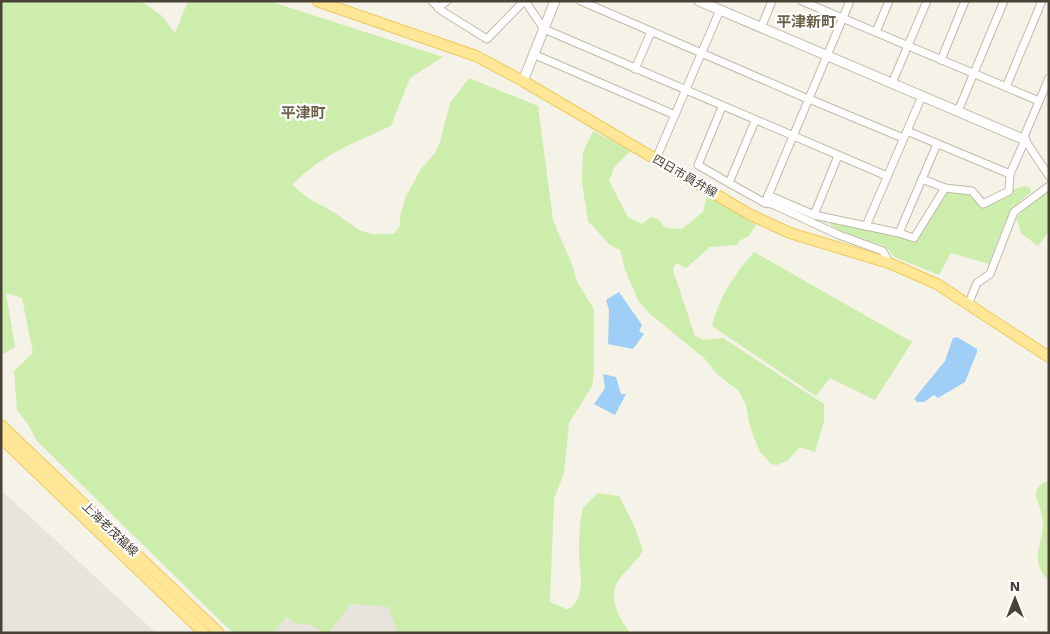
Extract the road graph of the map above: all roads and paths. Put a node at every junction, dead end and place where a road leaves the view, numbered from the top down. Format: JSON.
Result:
{"nodes":[{"id":1,"x":317,"y":1,"type":"edge"},
{"id":2,"x":432,"y":1,"type":"edge"},
{"id":3,"x":447,"y":1,"type":"edge"},
{"id":4,"x":524,"y":1,"type":"edge"},
{"id":5,"x":555,"y":1,"type":"edge"},
{"id":6,"x":581,"y":1,"type":"edge"},
{"id":7,"x":699,"y":1,"type":"edge"},
{"id":8,"x":772,"y":1,"type":"edge"},
{"id":9,"x":850,"y":1,"type":"edge"},
{"id":10,"x":889,"y":1,"type":"edge"},
{"id":11,"x":927,"y":1,"type":"edge"},
{"id":12,"x":965,"y":1,"type":"edge"},
{"id":13,"x":1004,"y":1,"type":"edge"},
{"id":14,"x":1042,"y":1,"type":"edge"},
{"id":15,"x":808,"y":2,"type":"edge"},
{"id":16,"x":438,"y":8,"type":"junction"},
{"id":17,"x":720,"y":10,"type":"junction"},
{"id":18,"x":843,"y":18,"type":"junction"},
{"id":19,"x":761,"y":28,"type":"junction"},
{"id":20,"x":544,"y":29,"type":"junction"},
{"id":21,"x":651,"y":32,"type":"junction"},
{"id":22,"x":876,"y":32,"type":"junction"},
{"id":23,"x":908,"y":46,"type":"junction"},
{"id":24,"x":534,"y":54,"type":"junction"},
{"id":25,"x":702,"y":54,"type":"junction"},
{"id":26,"x":827,"y":56,"type":"junction"},
{"id":27,"x":940,"y":60,"type":"junction"},
{"id":28,"x":636,"y":69,"type":"junction"},
{"id":29,"x":974,"y":73,"type":"junction"},
{"id":30,"x":1049,"y":78,"type":"edge"},
{"id":31,"x":523,"y":81,"type":"junction"},
{"id":32,"x":892,"y":84,"type":"junction"},
{"id":33,"x":1006,"y":87,"type":"junction"},
{"id":34,"x":686,"y":91,"type":"junction"},
{"id":35,"x":1046,"y":92,"type":"edge"},
{"id":36,"x":922,"y":96,"type":"junction"},
{"id":37,"x":808,"y":99,"type":"junction"},
{"id":38,"x":1039,"y":101,"type":"junction"},
{"id":39,"x":722,"y":107,"type":"junction"},
{"id":40,"x":958,"y":111,"type":"junction"},
{"id":41,"x":676,"y":115,"type":"junction"},
{"id":42,"x":755,"y":121,"type":"junction"},
{"id":43,"x":907,"y":131,"type":"junction"},
{"id":44,"x":793,"y":136,"type":"junction"},
{"id":45,"x":903,"y":138,"type":"junction"},
{"id":46,"x":1024,"y":139,"type":"junction"},
{"id":47,"x":937,"y":144,"type":"junction"},
{"id":48,"x":838,"y":156,"type":"junction"},
{"id":49,"x":656,"y":160,"type":"junction"},
{"id":50,"x":1010,"y":174,"type":"junction"},
{"id":51,"x":887,"y":176,"type":"junction"},
{"id":52,"x":1049,"y":176,"type":"edge"},
{"id":53,"x":922,"y":179,"type":"junction"},
{"id":54,"x":729,"y":184,"type":"junction"},
{"id":55,"x":1049,"y":186,"type":"edge"},
{"id":56,"x":945,"y":188,"type":"junction"},
{"id":57,"x":766,"y":199,"type":"junction"},
{"id":58,"x":814,"y":215,"type":"junction"},
{"id":59,"x":866,"y":226,"type":"junction"},
{"id":60,"x":899,"y":233,"type":"junction"},
{"id":61,"x":889,"y":263,"type":"junction"},
{"id":62,"x":968,"y":305,"type":"junction"},
{"id":63,"x":1049,"y":357,"type":"edge"},
{"id":64,"x":1,"y":426,"type":"edge"},
{"id":65,"x":1,"y":438,"type":"edge"},
{"id":66,"x":204,"y":633,"type":"edge"},
{"id":67,"x":219,"y":633,"type":"edge"}],
"edges":[{"from":1,"to":31,"type":"main road","name":"四日市員弁線"},
{"from":2,"to":16,"type":"street"},
{"from":3,"to":16,"type":"street"},
{"from":4,"to":16,"type":"street"},
{"from":4,"to":20,"type":"street"},
{"from":5,"to":20,"type":"street"},
{"from":6,"to":21,"type":"street"},
{"from":7,"to":17,"type":"street"},
{"from":8,"to":19,"type":"street"},
{"from":9,"to":18,"type":"street"},
{"from":10,"to":22,"type":"street"},
{"from":11,"to":23,"type":"street"},
{"from":12,"to":27,"type":"street"},
{"from":13,"to":29,"type":"street"},
{"from":14,"to":33,"type":"street"},
{"from":15,"to":18,"type":"street"},
{"from":17,"to":19,"type":"street"},
{"from":17,"to":25,"type":"street"},
{"from":18,"to":22,"type":"street"},
{"from":18,"to":26,"type":"street"},
{"from":19,"to":26,"type":"street"},
{"from":20,"to":24,"type":"street"},
{"from":20,"to":28,"type":"street"},
{"from":21,"to":25,"type":"street"},
{"from":21,"to":28,"type":"street"},
{"from":22,"to":23,"type":"street"},
{"from":23,"to":27,"type":"street"},
{"from":23,"to":32,"type":"street"},
{"from":24,"to":31,"type":"street"},
{"from":24,"to":41,"type":"street"},
{"from":25,"to":34,"type":"street"},
{"from":25,"to":37,"type":"street"},
{"from":26,"to":32,"type":"street"},
{"from":26,"to":37,"type":"street"},
{"from":27,"to":29,"type":"street"},
{"from":28,"to":34,"type":"street"},
{"from":29,"to":33,"type":"street"},
{"from":29,"to":40,"type":"street"},
{"from":30,"to":35,"type":"street"},
{"from":31,"to":49,"type":"main road","name":"四日市員弁線"},
{"from":32,"to":36,"type":"street"},
{"from":33,"to":38,"type":"street"},
{"from":34,"to":39,"type":"street"},
{"from":34,"to":41,"type":"street"},
{"from":35,"to":38,"type":"street"},
{"from":36,"to":40,"type":"street"},
{"from":36,"to":43,"type":"street"},
{"from":37,"to":44,"type":"street"},
{"from":37,"to":45,"type":"street"},
{"from":38,"to":46,"type":"street"},
{"from":39,"to":42,"type":"street"},
{"from":39,"to":54,"type":"street"},
{"from":40,"to":46,"type":"street"},
{"from":41,"to":49,"type":"street"},
{"from":42,"to":44,"type":"street"},
{"from":42,"to":54,"type":"street"},
{"from":43,"to":45,"type":"street"},
{"from":43,"to":47,"type":"street"},
{"from":44,"to":48,"type":"street"},
{"from":44,"to":57,"type":"street"},
{"from":45,"to":51,"type":"street"},
{"from":46,"to":50,"type":"street"},
{"from":46,"to":52,"type":"street"},
{"from":47,"to":50,"type":"street"},
{"from":47,"to":53,"type":"street"},
{"from":48,"to":51,"type":"street"},
{"from":48,"to":58,"type":"street"},
{"from":49,"to":61,"type":"main road","name":"四日市員弁線"},
{"from":50,"to":56,"type":"street"},
{"from":51,"to":59,"type":"street"},
{"from":53,"to":56,"type":"street"},
{"from":53,"to":60,"type":"street"},
{"from":54,"to":57,"type":"street"},
{"from":55,"to":62,"type":"street"},
{"from":56,"to":60,"type":"street"},
{"from":57,"to":58,"type":"street"},
{"from":57,"to":61,"type":"street"},
{"from":58,"to":59,"type":"street"},
{"from":59,"to":60,"type":"street"},
{"from":61,"to":62,"type":"main road","name":"四日市員弁線"},
{"from":62,"to":63,"type":"main road","name":"四日市員弁線"},
{"from":64,"to":67,"type":"main road","name":"上海老茂福線"},
{"from":65,"to":66,"type":"main road","name":"上海老茂福線"}]}
